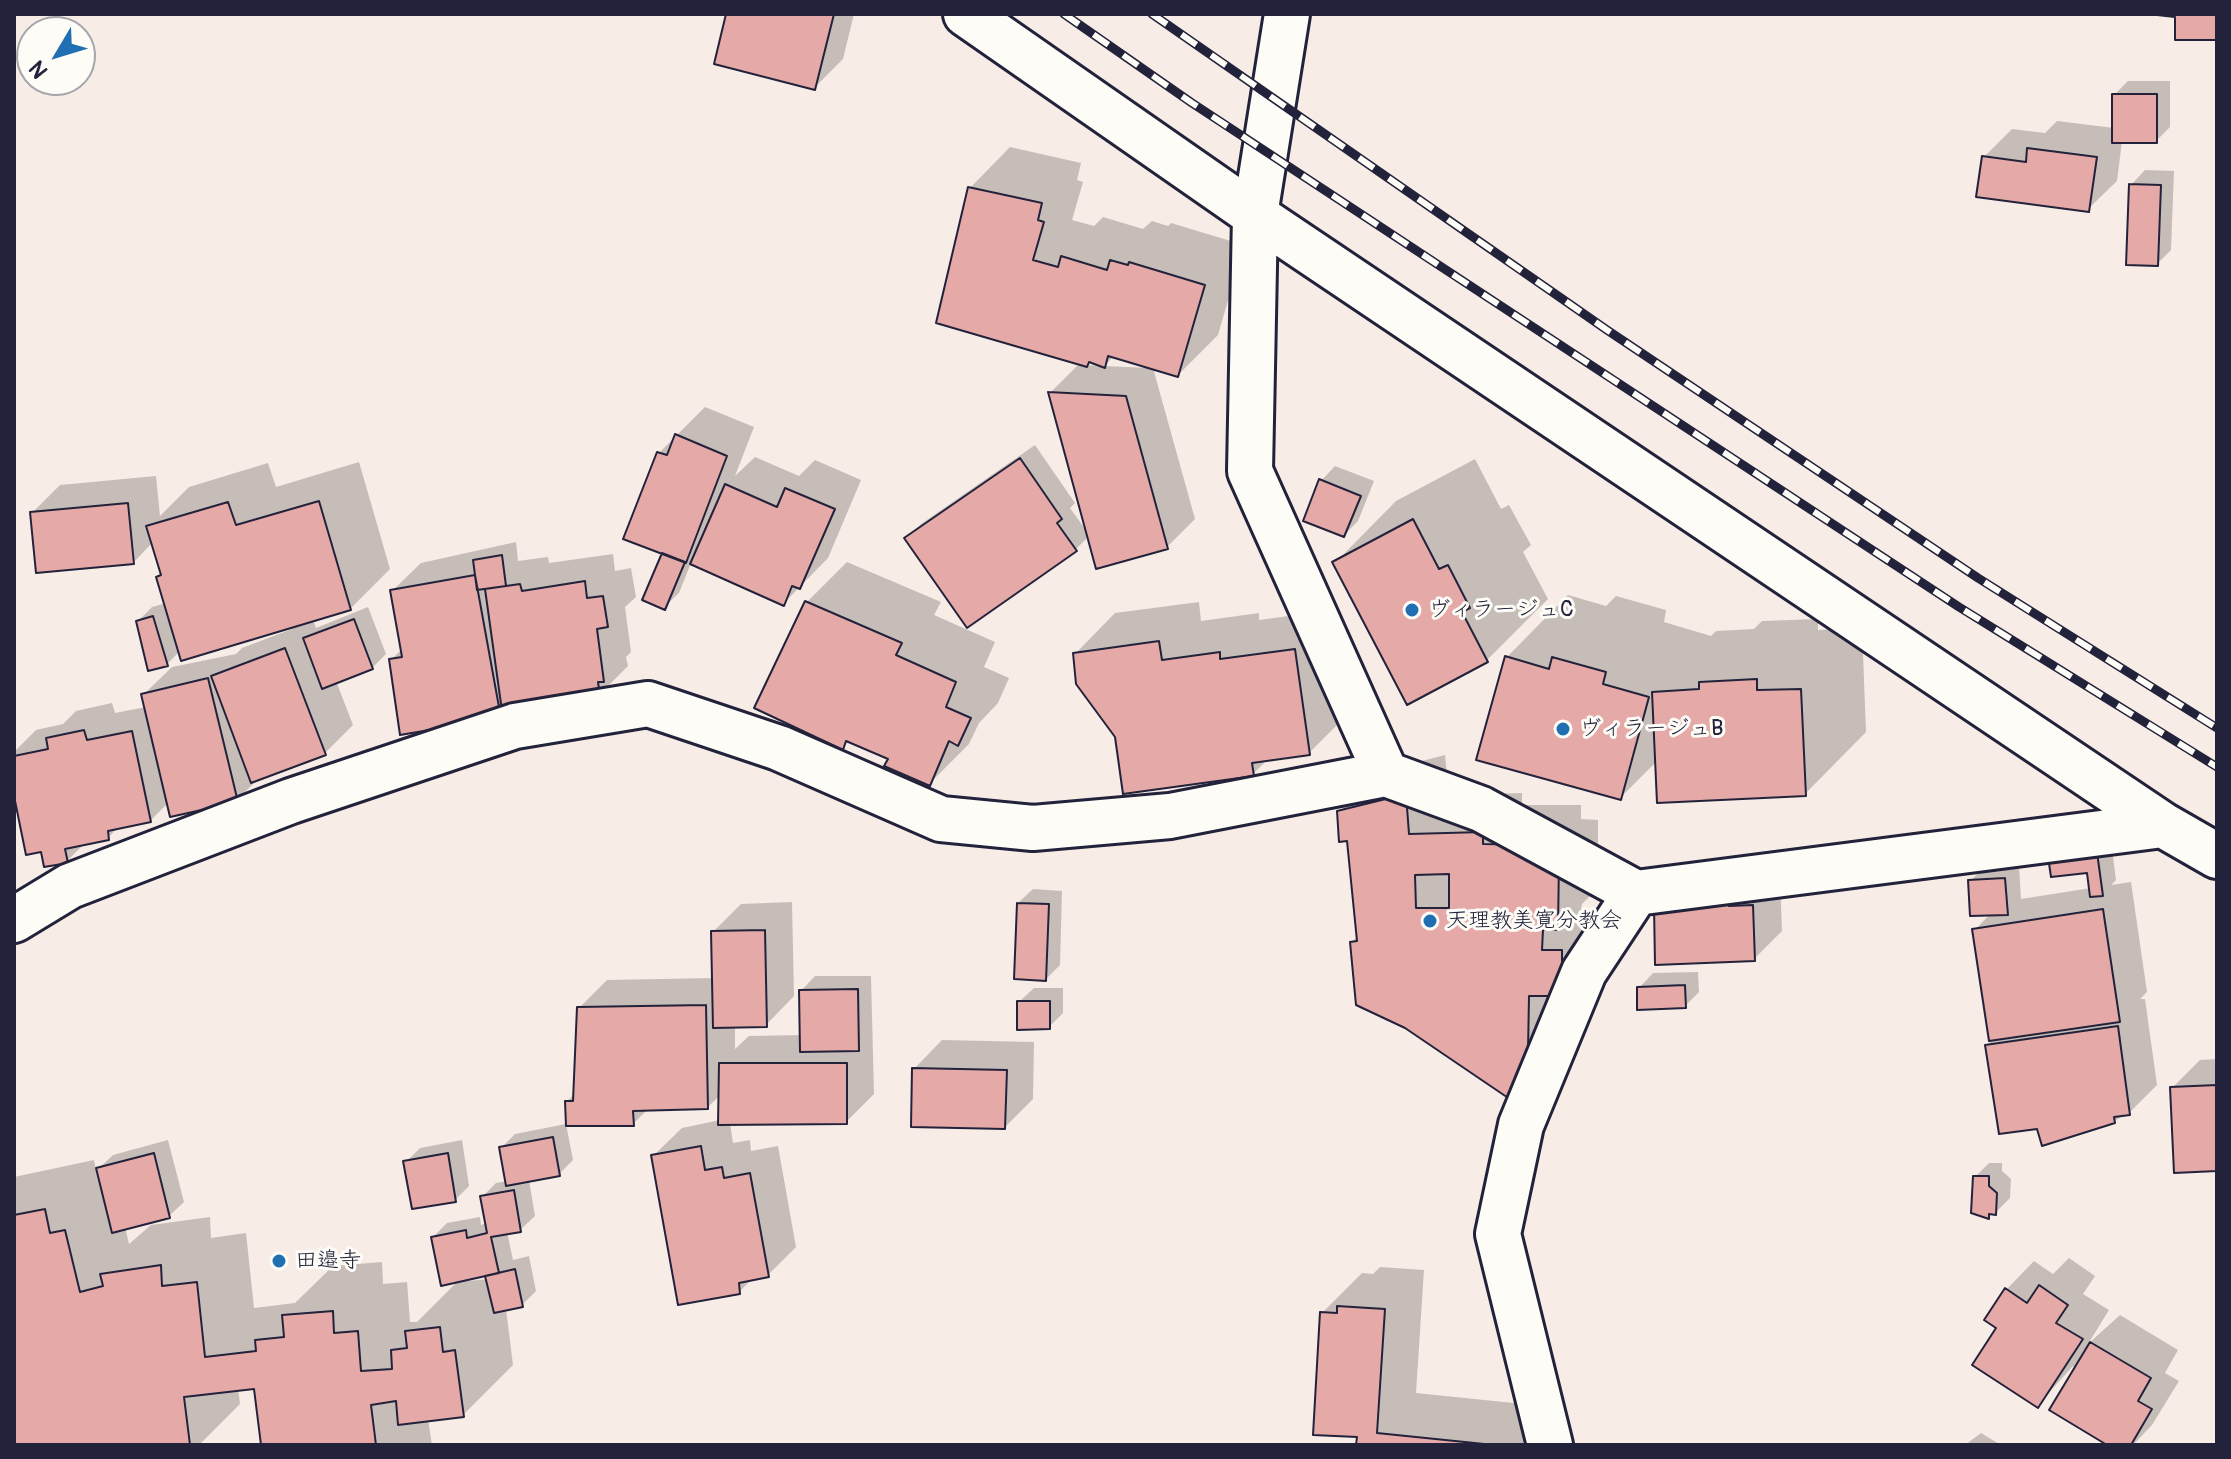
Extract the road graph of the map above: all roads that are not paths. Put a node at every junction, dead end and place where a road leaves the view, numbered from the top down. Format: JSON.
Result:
{"nodes":[{"id":1,"x":966,"y":14,"type":"edge"},
{"id":2,"x":1287,"y":14,"type":"edge"},
{"id":3,"x":1255,"y":215,"type":"junction"},
{"id":4,"x":1386,"y":774,"type":"junction"},
{"id":5,"x":2163,"y":825,"type":"junction"},
{"id":6,"x":2217,"y":856,"type":"edge"},
{"id":7,"x":1636,"y":893,"type":"junction"},
{"id":8,"x":14,"y":920,"type":"edge"},
{"id":9,"x":1550,"y":1445,"type":"edge"}],
"edges":[{"from":1,"to":3,"type":"street"},
{"from":2,"to":3,"type":"street"},
{"from":3,"to":4,"type":"street"},
{"from":3,"to":5,"type":"street"},
{"from":4,"to":7,"type":"street"},
{"from":4,"to":8,"type":"street"},
{"from":5,"to":6,"type":"street"},
{"from":5,"to":7,"type":"street"},
{"from":7,"to":9,"type":"street"}]}
